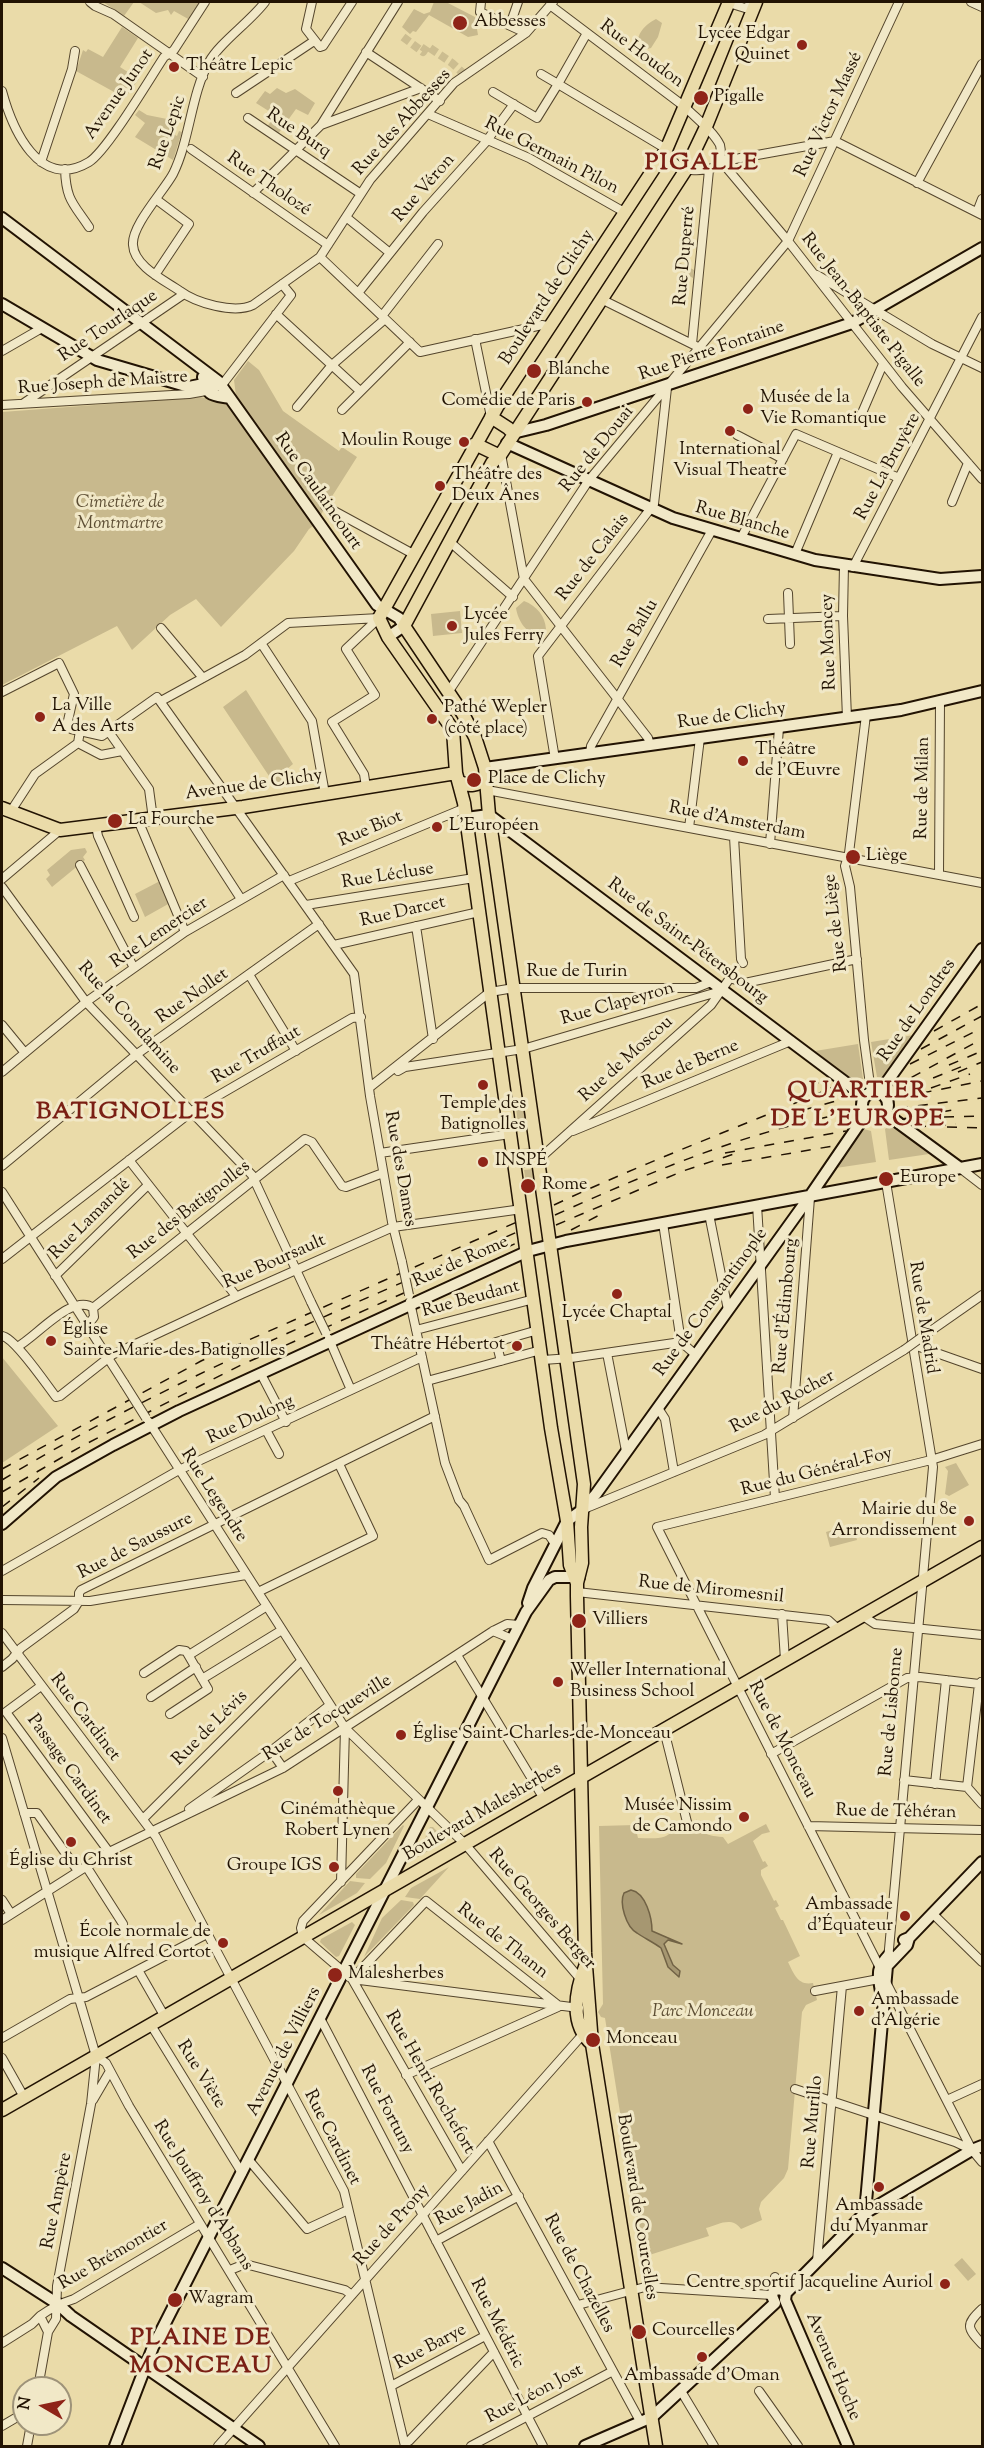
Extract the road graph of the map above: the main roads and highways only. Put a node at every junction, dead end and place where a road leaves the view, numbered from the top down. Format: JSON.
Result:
{"nodes":[{"id":1,"x":730,"y":2,"type":"edge"},
{"id":2,"x":756,"y":2,"type":"edge"},
{"id":3,"x":2,"y":218,"type":"edge"},
{"id":4,"x":982,"y":248,"type":"edge"},
{"id":5,"x":2,"y":304,"type":"edge"},
{"id":6,"x":193,"y":362,"type":"junction"},
{"id":7,"x":220,"y":383,"type":"junction"},
{"id":8,"x":206,"y":387,"type":"junction"},
{"id":9,"x":230,"y":398,"type":"junction"},
{"id":10,"x":491,"y":417,"type":"junction"},
{"id":11,"x":510,"y":438,"type":"junction"},
{"id":12,"x":475,"y":444,"type":"junction"},
{"id":13,"x":499,"y":455,"type":"junction"},
{"id":14,"x":982,"y":576,"type":"edge"},
{"id":15,"x":380,"y":611,"type":"junction"},
{"id":16,"x":404,"y":626,"type":"junction"},
{"id":17,"x":388,"y":637,"type":"junction"},
{"id":18,"x":982,"y":691,"type":"edge"},
{"id":19,"x":458,"y":773,"type":"junction"},
{"id":20,"x":484,"y":773,"type":"junction"},
{"id":21,"x":6,"y":809,"type":"edge"},
{"id":22,"x":465,"y":813,"type":"junction"},
{"id":23,"x":489,"y":815,"type":"junction"},
{"id":24,"x":982,"y":948,"type":"edge"},
{"id":25,"x":872,"y":1094,"type":"junction"},
{"id":26,"x":885,"y":1113,"type":"junction"},
{"id":27,"x":866,"y":1114,"type":"junction"},
{"id":28,"x":982,"y":1164,"type":"edge"},
{"id":29,"x":960,"y":1168,"type":"junction"},
{"id":30,"x":810,"y":1196,"type":"junction"},
{"id":31,"x":551,"y":1244,"type":"junction"},
{"id":32,"x":528,"y":1251,"type":"junction"},
{"id":33,"x":582,"y":1510,"type":"junction"},
{"id":34,"x":567,"y":1521,"type":"junction"},
{"id":35,"x":2,"y":1524,"type":"edge"},
{"id":36,"x":982,"y":1547,"type":"edge"},
{"id":37,"x":546,"y":1563,"type":"junction"},
{"id":38,"x":557,"y":1577,"type":"junction"},
{"id":39,"x":577,"y":1582,"type":"junction"},
{"id":40,"x":526,"y":1612,"type":"junction"},
{"id":41,"x":581,"y":1779,"type":"junction"},
{"id":42,"x":982,"y":1862,"type":"edge"},
{"id":43,"x":384,"y":1891,"type":"junction"},
{"id":44,"x":583,"y":2009,"type":"junction"},
{"id":45,"x":592,"y":2044,"type":"junction"},
{"id":46,"x":2,"y":2110,"type":"edge"},
{"id":47,"x":979,"y":2152,"type":"edge"},
{"id":48,"x":865,"y":2213,"type":"junction"},
{"id":49,"x":2,"y":2268,"type":"edge"},
{"id":50,"x":779,"y":2296,"type":"junction"},
{"id":51,"x":144,"y":2367,"type":"junction"},
{"id":52,"x":646,"y":2419,"type":"junction"},
{"id":53,"x":115,"y":2446,"type":"edge"},
{"id":54,"x":259,"y":2446,"type":"edge"},
{"id":55,"x":585,"y":2446,"type":"edge"},
{"id":56,"x":656,"y":2446,"type":"edge"},
{"id":57,"x":848,"y":2446,"type":"edge"}],
"edges":[{"from":1,"to":10,"type":"main road","name":"Boulevard de Clichy"},
{"from":2,"to":11,"type":"main road","name":"Boulevard de Clichy"},
{"from":3,"to":6,"type":"main road","name":"Rue Caulaincourt"},
{"from":4,"to":11,"type":"main road","name":"Rue Pierre Fontaine"},
{"from":5,"to":8,"type":"main road"},
{"from":6,"to":7,"type":"main road","name":"Rue Caulaincourt"},
{"from":6,"to":8,"type":"main road","name":"Rue Caulaincourt"},
{"from":7,"to":8,"type":"main road"},
{"from":7,"to":9,"type":"main road","name":"Rue Caulaincourt"},
{"from":8,"to":9,"type":"main road"},
{"from":9,"to":15,"type":"main road","name":"Rue Caulaincourt"},
{"from":10,"to":11,"type":"main road"},
{"from":10,"to":12,"type":"main road","name":"Boulevard de Clichy"},
{"from":11,"to":13,"type":"main road","name":"Boulevard de Clichy"},
{"from":11,"to":14,"type":"main road","name":"Rue Blanche"},
{"from":12,"to":13,"type":"main road"},
{"from":12,"to":15,"type":"main road","name":"Boulevard de Clichy"},
{"from":13,"to":16,"type":"main road"},
{"from":15,"to":16,"type":"main road"},
{"from":15,"to":17,"type":"main road"},
{"from":16,"to":17,"type":"main road"},
{"from":16,"to":20,"type":"main road"},
{"from":17,"to":19,"type":"main road"},
{"from":18,"to":20,"type":"main road","name":"Rue de Clichy"},
{"from":19,"to":20,"type":"main road"},
{"from":19,"to":20,"type":"main road"},
{"from":19,"to":21,"type":"main road","name":"Avenue de Clichy"},
{"from":19,"to":22,"type":"main road"},
{"from":20,"to":23,"type":"main road"},
{"from":22,"to":23,"type":"main road"},
{"from":22,"to":32,"type":"main road"},
{"from":23,"to":25,"type":"main road","name":"Rue de Saint-Pétersbourg"},
{"from":23,"to":31,"type":"main road"},
{"from":24,"to":25,"type":"main road","name":"Rue de Londres"},
{"from":25,"to":26,"type":"main road"},
{"from":25,"to":27,"type":"main road"},
{"from":26,"to":27,"type":"main road"},
{"from":26,"to":29,"type":"main road"},
{"from":27,"to":30,"type":"main road","name":"Rue de Constantinople"},
{"from":28,"to":29,"type":"main road","name":"Rue de Rome"},
{"from":29,"to":30,"type":"main road","name":"Rue de Rome"},
{"from":30,"to":31,"type":"main road","name":"Rue de Rome"},
{"from":30,"to":33,"type":"main road","name":"Rue de Constantinople"},
{"from":31,"to":32,"type":"main road","name":"Rue de Rome"},
{"from":31,"to":33,"type":"main road"},
{"from":32,"to":34,"type":"main road"},
{"from":32,"to":35,"type":"main road","name":"Rue de Rome"},
{"from":33,"to":34,"type":"main road","name":"Rue de Constantinople"},
{"from":33,"to":39,"type":"main road"},
{"from":34,"to":37,"type":"main road","name":"Avenue de Villiers"},
{"from":34,"to":39,"type":"main road"},
{"from":36,"to":41,"type":"main road","name":"Boulevard Malesherbes"},
{"from":37,"to":38,"type":"main road"},
{"from":37,"to":40,"type":"main road","name":"Avenue de Villiers"},
{"from":38,"to":39,"type":"main road"},
{"from":38,"to":40,"type":"main road","name":"Avenue de Villiers"},
{"from":39,"to":41,"type":"main road"},
{"from":40,"to":43,"type":"main road","name":"Avenue de Villiers"},
{"from":41,"to":43,"type":"main road","name":"Boulevard Malesherbes"},
{"from":41,"to":44,"type":"main road"},
{"from":42,"to":48,"type":"main road"},
{"from":43,"to":46,"type":"main road","name":"Boulevard Malesherbes"},
{"from":43,"to":51,"type":"main road","name":"Avenue de Villiers"},
{"from":44,"to":45,"type":"main road","name":"Boulevard de Courcelles"},
{"from":44,"to":45,"type":"main road"},
{"from":45,"to":52,"type":"main road","name":"Boulevard de Courcelles"},
{"from":47,"to":48,"type":"main road"},
{"from":48,"to":50,"type":"main road"},
{"from":49,"to":51,"type":"main road"},
{"from":50,"to":52,"type":"main road"},
{"from":50,"to":57,"type":"main road","name":"Avenue Hoche"},
{"from":51,"to":53,"type":"main road","name":"Avenue de Villiers"},
{"from":51,"to":54,"type":"main road"},
{"from":52,"to":55,"type":"main road"},
{"from":52,"to":56,"type":"main road","name":"Boulevard de Courcelles"}]}
